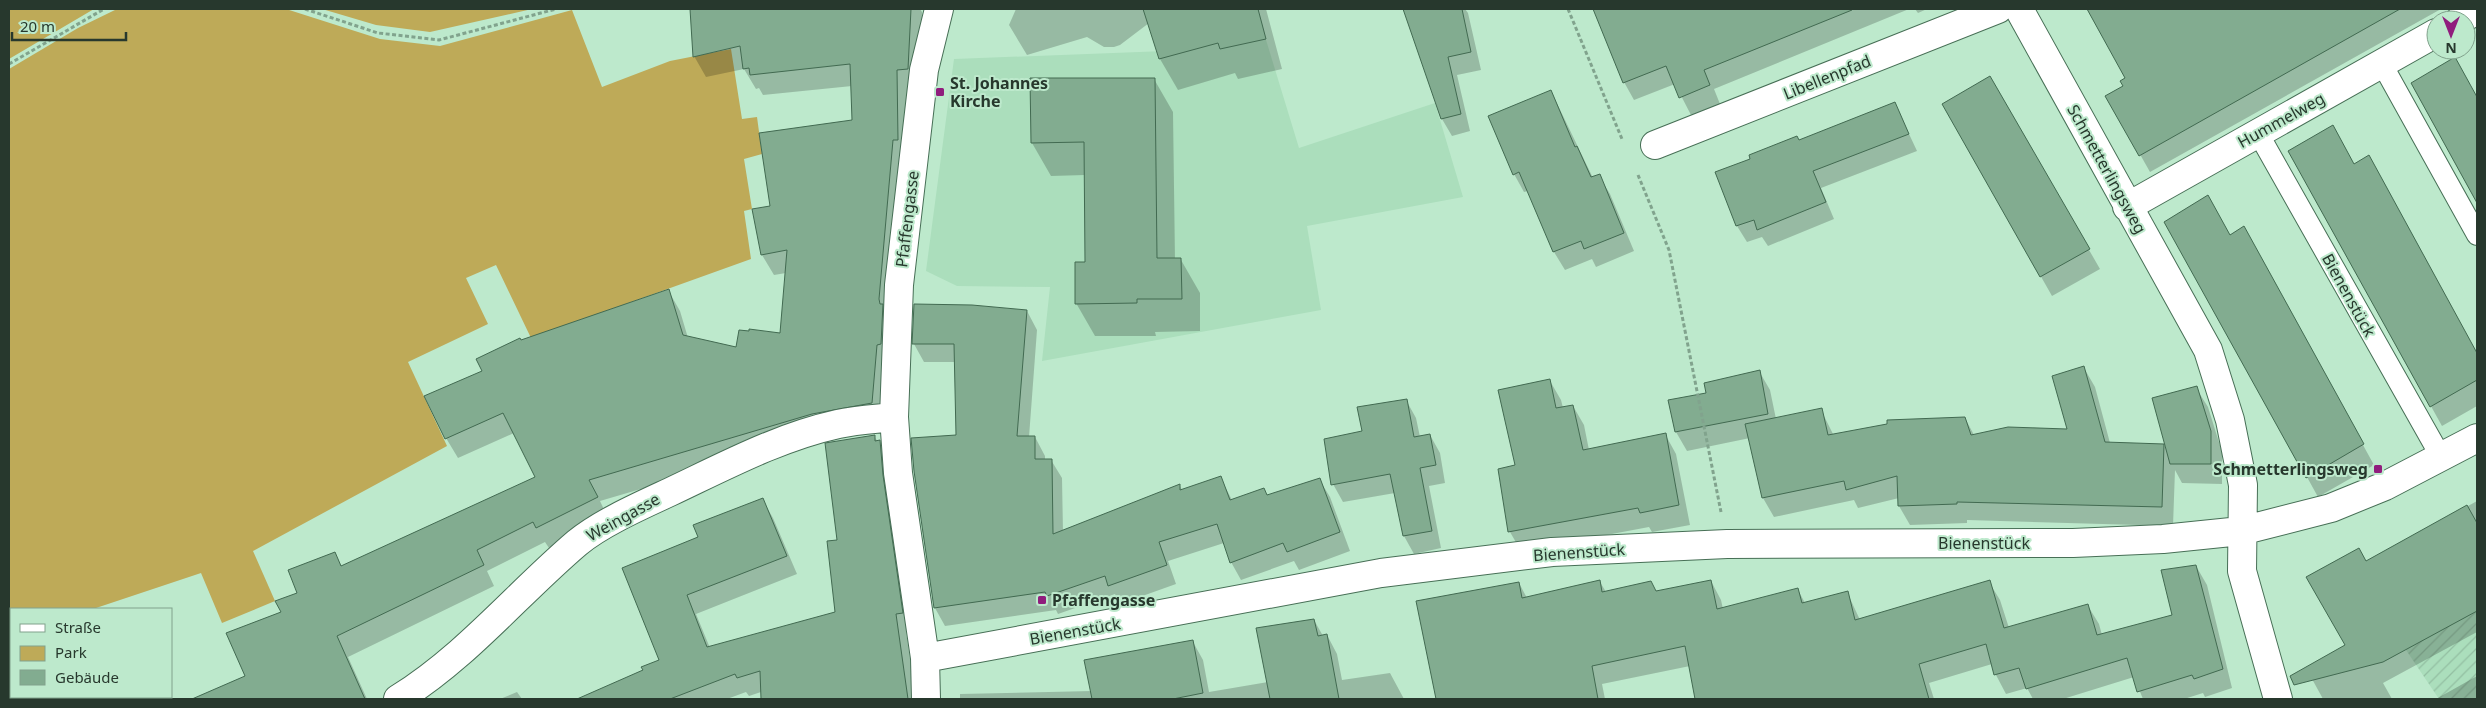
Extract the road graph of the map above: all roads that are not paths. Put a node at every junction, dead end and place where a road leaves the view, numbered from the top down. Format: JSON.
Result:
{"nodes":[{"id":1,"x":940,"y":9,"type":"edge"},
{"id":2,"x":1998,"y":9,"type":"edge"},
{"id":3,"x":2019,"y":9,"type":"edge"},
{"id":4,"x":2426,"y":39,"type":"edge"},
{"id":5,"x":2382,"y":64,"type":"junction"},
{"id":6,"x":2258,"y":133,"type":"junction"},
{"id":7,"x":1655,"y":145,"type":"dead end"},
{"id":8,"x":2127,"y":207,"type":"junction"},
{"id":9,"x":2477,"y":235,"type":"edge"},
{"id":10,"x":894,"y":417,"type":"junction"},
{"id":11,"x":2477,"y":438,"type":"edge"},
{"id":12,"x":2441,"y":458,"type":"junction"},
{"id":13,"x":2241,"y":531,"type":"junction"},
{"id":14,"x":925,"y":658,"type":"junction"},
{"id":15,"x":398,"y":699,"type":"edge"},
{"id":16,"x":926,"y":699,"type":"edge"},
{"id":17,"x":2278,"y":699,"type":"edge"}],
"edges":[{"from":1,"to":10,"type":"street","name":"Pfaffengasse"},
{"from":2,"to":7,"type":"street","name":"Libellenpfad"},
{"from":3,"to":8,"type":"street","name":"Schmetterlingsweg"},
{"from":4,"to":5,"type":"street","name":"Hummelweg"},
{"from":5,"to":6,"type":"street","name":"Hummelweg"},
{"from":5,"to":9,"type":"lane"},
{"from":6,"to":8,"type":"street","name":"Hummelweg"},
{"from":6,"to":12,"type":"lane","name":"Bienenstück"},
{"from":8,"to":13,"type":"street","name":"Schmetterlingsweg"},
{"from":10,"to":14,"type":"street","name":"Pfaffengasse"},
{"from":10,"to":15,"type":"street","name":"Weingasse"},
{"from":11,"to":12,"type":"street","name":"Bienenstück"},
{"from":12,"to":13,"type":"street","name":"Bienenstück"},
{"from":13,"to":14,"type":"street","name":"Bienenstück"},
{"from":13,"to":17,"type":"street"},
{"from":14,"to":16,"type":"street","name":"Pfaffengasse"}]}
